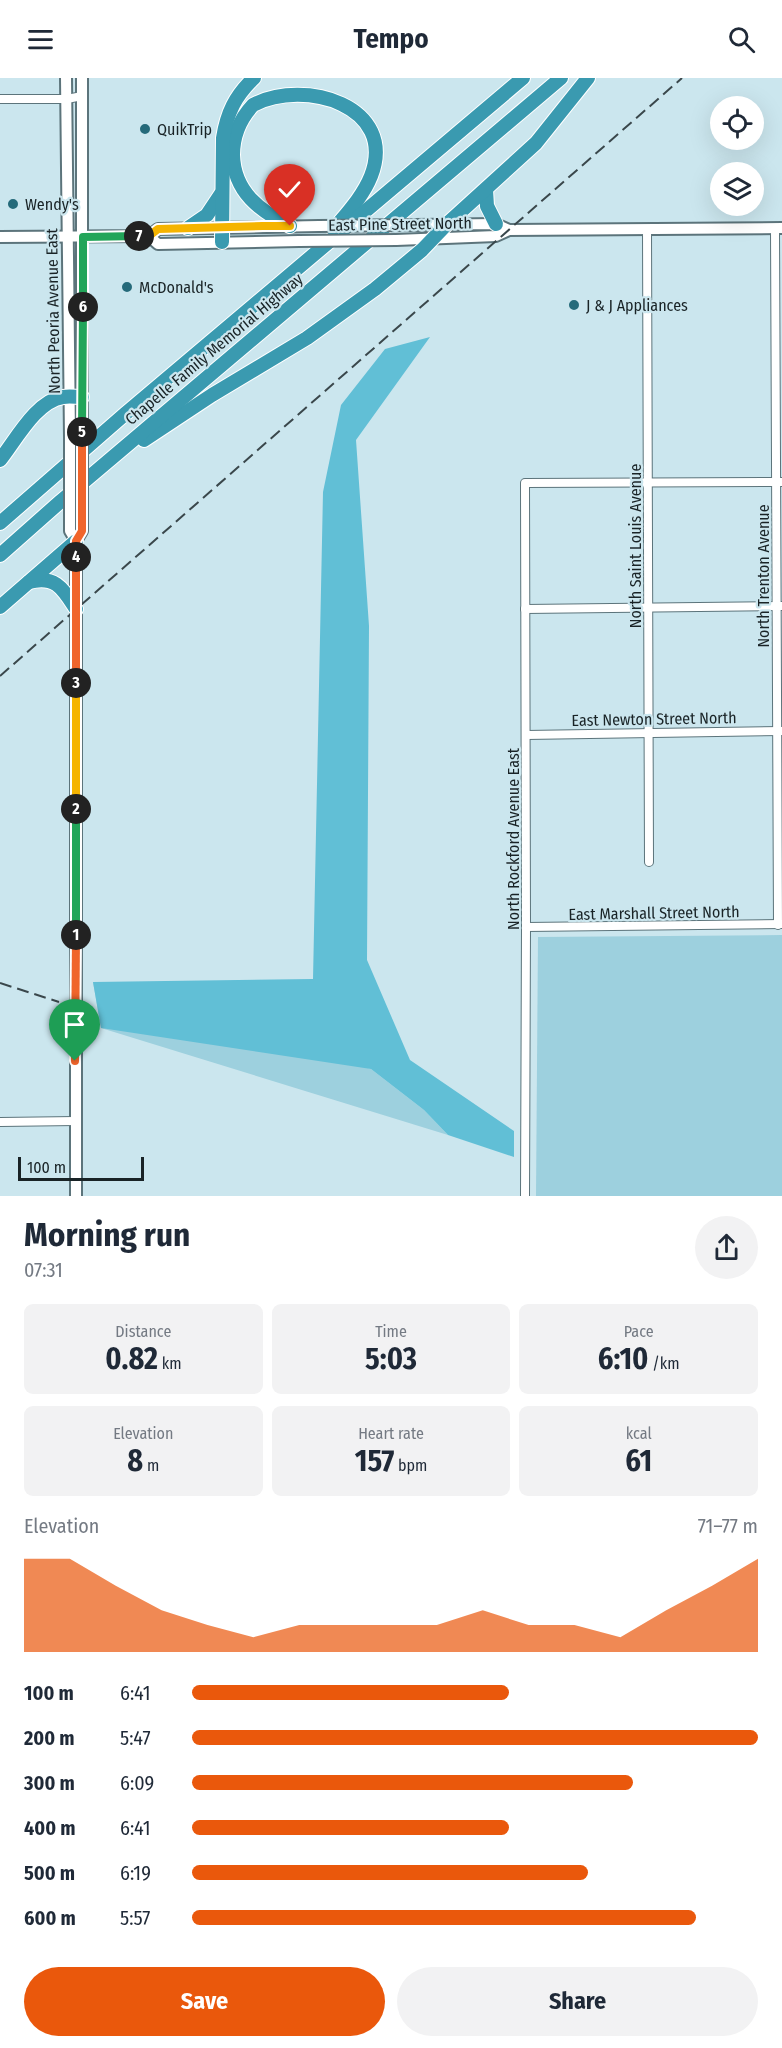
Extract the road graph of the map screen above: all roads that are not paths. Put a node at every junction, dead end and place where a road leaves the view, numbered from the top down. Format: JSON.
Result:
{"nodes":[{"id":1,"x":66,"y":78,"type":"edge"},
{"id":2,"x":82,"y":78,"type":"edge"},
{"id":3,"x":254,"y":78,"type":"edge"},
{"id":4,"x":523,"y":78,"type":"edge"},
{"id":5,"x":561,"y":78,"type":"edge"},
{"id":6,"x":588,"y":78,"type":"edge"},
{"id":7,"x":82,"y":96,"type":"junction"},
{"id":8,"x":0,"y":99,"type":"edge"},
{"id":9,"x":67,"y":99,"type":"junction"},
{"id":10,"x":486,"y":190,"type":"junction"},
{"id":11,"x":222,"y":192,"type":"junction"},
{"id":12,"x":447,"y":224,"type":"junction"},
{"id":13,"x":290,"y":226,"type":"junction"},
{"id":14,"x":222,"y":227,"type":"junction"},
{"id":15,"x":502,"y":227,"type":"junction"},
{"id":16,"x":188,"y":228,"type":"junction"},
{"id":17,"x":778,"y":228,"type":"edge"},
{"id":18,"x":648,"y":230,"type":"junction"},
{"id":19,"x":149,"y":236,"type":"junction"},
{"id":20,"x":0,"y":237,"type":"edge"},
{"id":21,"x":67,"y":237,"type":"junction"},
{"id":22,"x":83,"y":237,"type":"junction"},
{"id":23,"x":433,"y":240,"type":"junction"},
{"id":24,"x":222,"y":242,"type":"junction"},
{"id":25,"x":314,"y":254,"type":"junction"},
{"id":26,"x":779,"y":358,"type":"edge"},
{"id":27,"x":76,"y":397,"type":"junction"},
{"id":28,"x":0,"y":460,"type":"edge"},
{"id":29,"x":89,"y":477,"type":"junction"},
{"id":30,"x":648,"y":481,"type":"junction"},
{"id":31,"x":779,"y":482,"type":"edge"},
{"id":32,"x":0,"y":523,"type":"edge"},
{"id":33,"x":76,"y":541,"type":"junction"},
{"id":34,"x":0,"y":555,"type":"edge"},
{"id":35,"x":29,"y":582,"type":"junction"},
{"id":36,"x":779,"y":606,"type":"edge"},
{"id":37,"x":0,"y":607,"type":"edge"},
{"id":38,"x":649,"y":608,"type":"junction"},
{"id":39,"x":76,"y":609,"type":"junction"},
{"id":40,"x":525,"y":609,"type":"junction"},
{"id":41,"x":779,"y":731,"type":"edge"},
{"id":42,"x":649,"y":733,"type":"junction"},
{"id":43,"x":526,"y":735,"type":"junction"},
{"id":44,"x":649,"y":862,"type":"dead end"},
{"id":45,"x":780,"y":925,"type":"edge"},
{"id":46,"x":526,"y":927,"type":"junction"},
{"id":47,"x":76,"y":1121,"type":"junction"},
{"id":48,"x":0,"y":1122,"type":"edge"},
{"id":49,"x":76,"y":1196,"type":"edge"},
{"id":50,"x":525,"y":1196,"type":"edge"}],
"edges":[{"from":1,"to":9,"type":"main road","name":"North Peoria Avenue East"},
{"from":2,"to":7,"type":"main road","name":"North Peoria Avenue East"},
{"from":3,"to":11,"type":"highway"},
{"from":4,"to":25,"type":"highway","name":"Chapelle Family Memorial Highway"},
{"from":5,"to":29,"type":"highway","name":"Chapelle Family Memorial Highway"},
{"from":6,"to":10,"type":"highway"},
{"from":7,"to":9,"type":"street"},
{"from":7,"to":22,"type":"main road","name":"North Peoria Avenue East"},
{"from":8,"to":9,"type":"street"},
{"from":9,"to":21,"type":"main road","name":"North Peoria Avenue East"},
{"from":10,"to":12,"type":"highway"},
{"from":10,"to":15,"type":"highway"},
{"from":11,"to":14,"type":"highway"},
{"from":11,"to":16,"type":"highway"},
{"from":12,"to":13,"type":"main road","name":"East Pine Street North","bridge":true},
{"from":12,"to":15,"type":"main road","name":"East Pine Street North"},
{"from":12,"to":23,"type":"highway"},
{"from":13,"to":14,"type":"main road","name":"East Pine Street North"},
{"from":13,"to":25,"type":"highway"},
{"from":14,"to":16,"type":"main road","name":"East Pine Street North"},
{"from":14,"to":24,"type":"highway"},
{"from":15,"to":18,"type":"main road","name":"East Pine Street North"},
{"from":15,"to":23,"type":"main road","name":"East Pine Street North"},
{"from":16,"to":19,"type":"main road","name":"East Pine Street North"},
{"from":17,"to":18,"type":"main road","name":"East Pine Street North"},
{"from":17,"to":26,"type":"street","name":"North Trenton Avenue"},
{"from":18,"to":30,"type":"street","name":"North Saint Louis Avenue"},
{"from":19,"to":22,"type":"main road","name":"East Pine Street North"},
{"from":19,"to":24,"type":"main road","name":"East Pine Street North"},
{"from":20,"to":21,"type":"main road","name":"East Pine Street North"},
{"from":21,"to":22,"type":"main road","name":"East Pine Street North"},
{"from":21,"to":27,"type":"main road","name":"North Peoria Avenue East"},
{"from":22,"to":27,"type":"main road","name":"North Peoria Avenue East"},
{"from":23,"to":24,"type":"main road","name":"East Pine Street North","bridge":true},
{"from":23,"to":29,"type":"highway"},
{"from":25,"to":32,"type":"highway","name":"Chapelle Family Memorial Highway"},
{"from":26,"to":31,"type":"street","name":"North Trenton Avenue"},
{"from":27,"to":28,"type":"highway"},
{"from":27,"to":33,"type":"main road","name":"North Peoria Avenue East","bridge":true},
{"from":27,"to":33,"type":"main road","name":"North Peoria Avenue East","bridge":true},
{"from":29,"to":34,"type":"highway","name":"Chapelle Family Memorial Highway"},
{"from":30,"to":31,"type":"street"},
{"from":30,"to":38,"type":"street","name":"North Saint Louis Avenue"},
{"from":30,"to":40,"type":"street","name":"North Rockford Avenue East"},
{"from":31,"to":36,"type":"street","name":"North Trenton Avenue"},
{"from":33,"to":35,"type":"highway"},
{"from":33,"to":39,"type":"main road","name":"North Peoria Avenue East"},
{"from":35,"to":37,"type":"highway"},
{"from":35,"to":39,"type":"highway"},
{"from":36,"to":38,"type":"street"},
{"from":36,"to":41,"type":"street","name":"North Trenton Avenue"},
{"from":38,"to":40,"type":"street"},
{"from":38,"to":42,"type":"street","name":"North Saint Louis Avenue"},
{"from":39,"to":47,"type":"main road","name":"North Peoria Avenue East"},
{"from":40,"to":43,"type":"street","name":"North Rockford Avenue East"},
{"from":41,"to":42,"type":"street","name":"East Newton Street North"},
{"from":41,"to":45,"type":"street","name":"North Trenton Avenue"},
{"from":42,"to":43,"type":"street","name":"East Newton Street North"},
{"from":42,"to":44,"type":"street","name":"North Saint Louis Avenue"},
{"from":43,"to":46,"type":"street","name":"North Rockford Avenue East"},
{"from":45,"to":46,"type":"street","name":"East Marshall Street North"},
{"from":46,"to":50,"type":"street","name":"North Rockford Avenue East"},
{"from":47,"to":48,"type":"street"},
{"from":47,"to":49,"type":"main road","name":"North Peoria Avenue East"}]}
